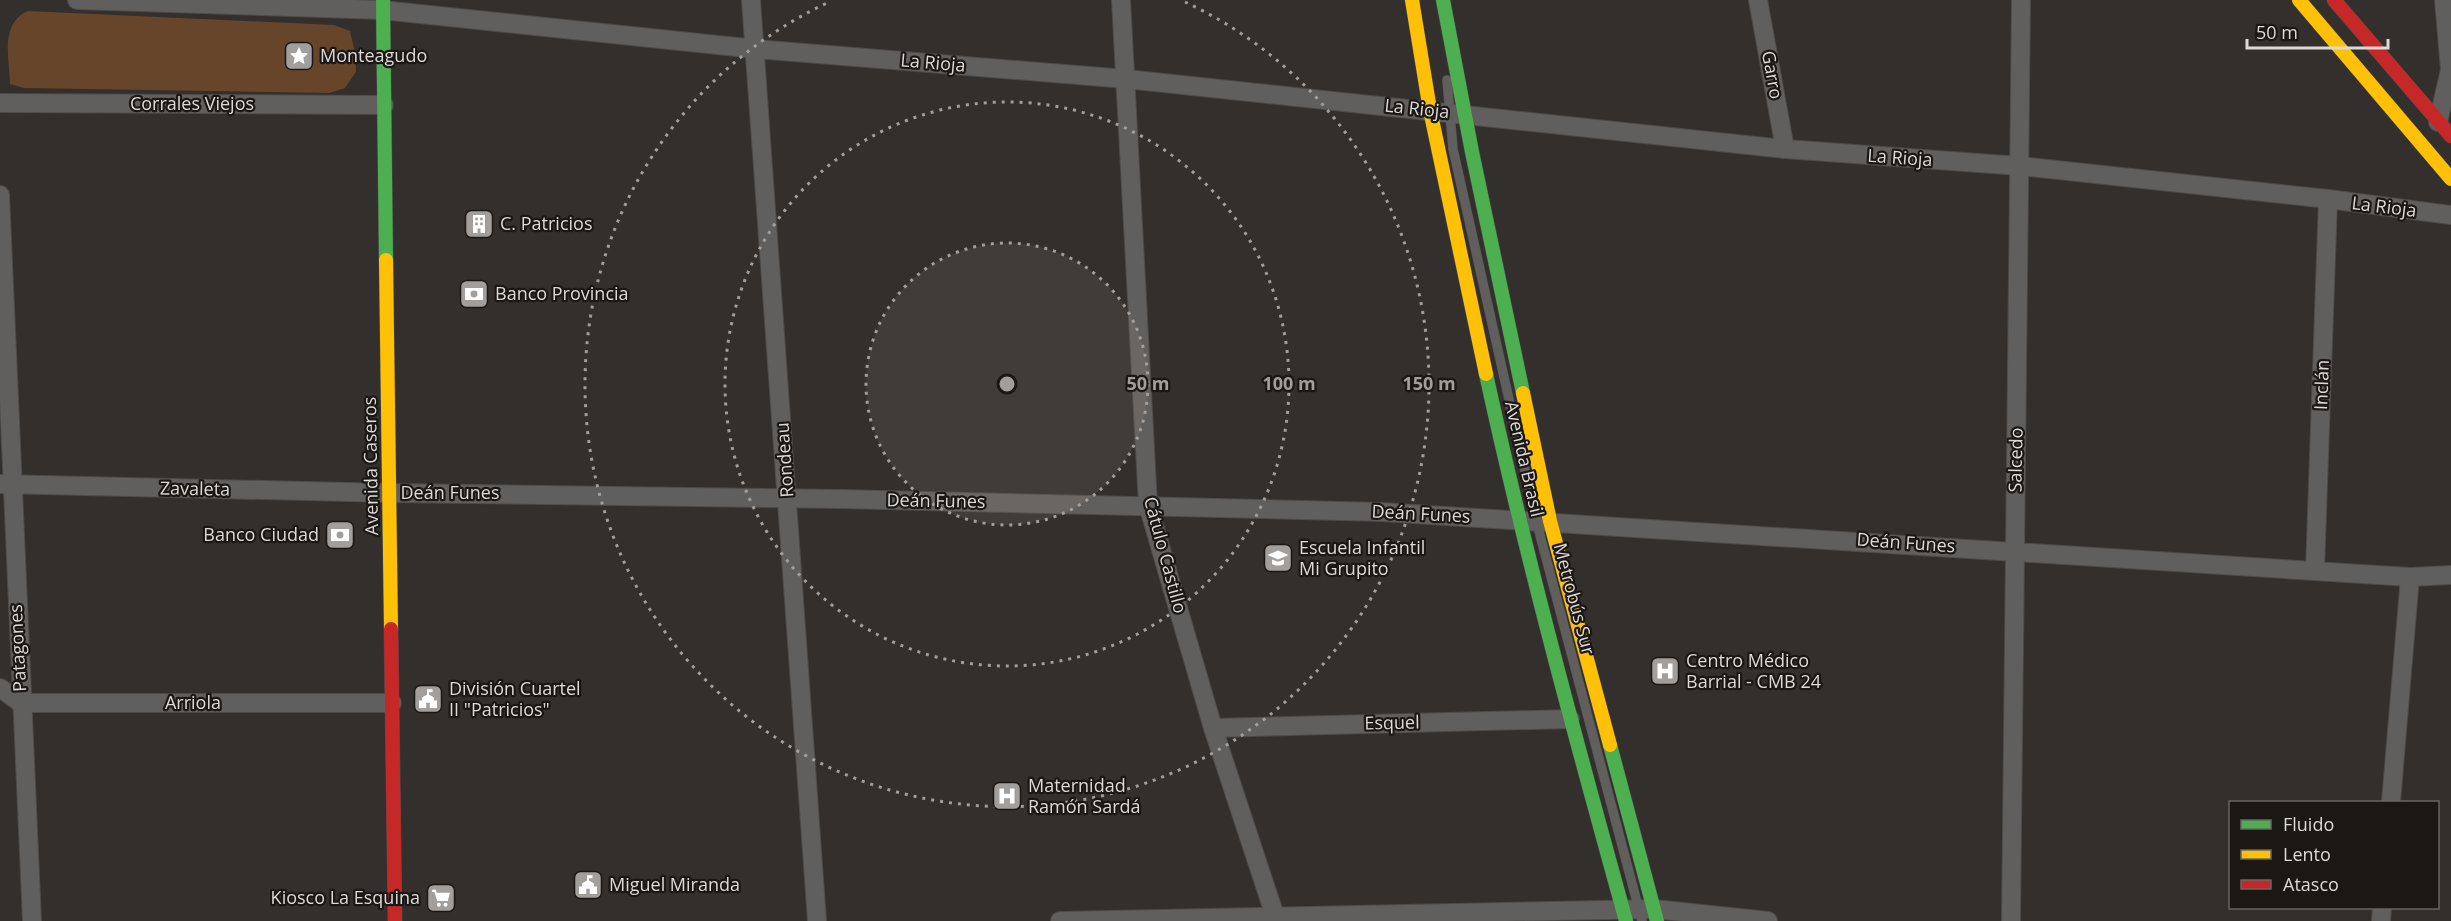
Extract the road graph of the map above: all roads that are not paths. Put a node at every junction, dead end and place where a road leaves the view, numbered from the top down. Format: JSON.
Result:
{"nodes":[{"id":1,"x":77,"y":0,"type":"edge"},
{"id":2,"x":751,"y":0,"type":"edge"},
{"id":3,"x":1121,"y":0,"type":"edge"},
{"id":4,"x":1412,"y":0,"type":"edge"},
{"id":5,"x":1443,"y":0,"type":"edge"},
{"id":6,"x":1758,"y":0,"type":"edge"},
{"id":7,"x":2021,"y":0,"type":"edge"},
{"id":8,"x":2299,"y":0,"type":"edge"},
{"id":9,"x":2309,"y":0,"type":"edge"},
{"id":10,"x":2334,"y":0,"type":"edge"},
{"id":11,"x":2444,"y":0,"type":"edge"},
{"id":12,"x":380,"y":3,"type":"edge"},
{"id":13,"x":756,"y":49,"type":"junction"},
{"id":14,"x":1446,"y":72,"type":"dead end"},
{"id":15,"x":1126,"y":79,"type":"junction"},
{"id":16,"x":0,"y":103,"type":"edge"},
{"id":17,"x":384,"y":105,"type":"junction"},
{"id":18,"x":1430,"y":110,"type":"junction"},
{"id":19,"x":1457,"y":114,"type":"junction"},
{"id":20,"x":2438,"y":122,"type":"junction"},
{"id":21,"x":2451,"y":136,"type":"edge"},
{"id":22,"x":1785,"y":149,"type":"junction"},
{"id":23,"x":2020,"y":166,"type":"junction"},
{"id":24,"x":2451,"y":166,"type":"edge"},
{"id":25,"x":2451,"y":179,"type":"edge"},
{"id":26,"x":0,"y":195,"type":"edge"},
{"id":27,"x":2328,"y":199,"type":"junction"},
{"id":28,"x":2451,"y":215,"type":"edge"},
{"id":29,"x":5,"y":484,"type":"edge"},
{"id":30,"x":390,"y":493,"type":"junction"},
{"id":31,"x":788,"y":498,"type":"junction"},
{"id":32,"x":1148,"y":505,"type":"junction"},
{"id":33,"x":1535,"y":520,"type":"junction"},
{"id":34,"x":2014,"y":550,"type":"junction"},
{"id":35,"x":2316,"y":570,"type":"junction"},
{"id":36,"x":2451,"y":575,"type":"edge"},
{"id":37,"x":2410,"y":577,"type":"junction"},
{"id":38,"x":0,"y":688,"type":"edge"},
{"id":39,"x":21,"y":703,"type":"junction"},
{"id":40,"x":392,"y":703,"type":"junction"},
{"id":41,"x":1570,"y":719,"type":"junction"},
{"id":42,"x":1213,"y":728,"type":"junction"},
{"id":43,"x":2391,"y":801,"type":"edge"},
{"id":44,"x":1640,"y":915,"type":"edge"},
{"id":45,"x":1275,"y":916,"type":"junction"},
{"id":46,"x":1329,"y":918,"type":"edge"},
{"id":47,"x":32,"y":921,"type":"edge"},
{"id":48,"x":395,"y":921,"type":"edge"},
{"id":49,"x":817,"y":921,"type":"edge"},
{"id":50,"x":1060,"y":921,"type":"edge"},
{"id":51,"x":1768,"y":921,"type":"edge"},
{"id":52,"x":2010,"y":921,"type":"edge"}],
"edges":[{"from":1,"to":12,"type":"street"},
{"from":2,"to":13,"type":"street","name":"Rondeau"},
{"from":3,"to":15,"type":"street","name":"Cátulo Castillo"},
{"from":4,"to":18,"type":"main road","name":"Avenida Brasil"},
{"from":5,"to":19,"type":"main road","name":"Avenida Brasil"},
{"from":6,"to":22,"type":"street","name":"Garro"},
{"from":7,"to":23,"type":"street","name":"Salcedo"},
{"from":8,"to":25,"type":"main road"},
{"from":9,"to":24,"type":"lane"},
{"from":10,"to":20,"type":"main road"},
{"from":11,"to":20,"type":"street"},
{"from":12,"to":13,"type":"street","name":"La Rioja"},
{"from":12,"to":17,"type":"main road","name":"Avenida Caseros"},
{"from":13,"to":15,"type":"street","name":"La Rioja"},
{"from":13,"to":31,"type":"street","name":"Rondeau"},
{"from":14,"to":19,"type":"lane"},
{"from":15,"to":18,"type":"street","name":"La Rioja"},
{"from":15,"to":32,"type":"street","name":"Cátulo Castillo"},
{"from":16,"to":17,"type":"street","name":"Corrales Viejos"},
{"from":17,"to":30,"type":"main road","name":"Avenida Caseros"},
{"from":18,"to":19,"type":"street","name":"La Rioja"},
{"from":18,"to":33,"type":"main road","name":"Avenida Brasil"},
{"from":19,"to":22,"type":"street","name":"La Rioja"},
{"from":19,"to":33,"type":"main road","name":"Avenida Brasil"},
{"from":20,"to":21,"type":"main road"},
{"from":22,"to":23,"type":"street","name":"La Rioja"},
{"from":23,"to":27,"type":"street","name":"La Rioja"},
{"from":23,"to":34,"type":"street","name":"Salcedo"},
{"from":26,"to":29,"type":"street","name":"Patagones"},
{"from":27,"to":28,"type":"street","name":"La Rioja"},
{"from":27,"to":35,"type":"street","name":"Inclán"},
{"from":29,"to":30,"type":"street","name":"Zavaleta"},
{"from":29,"to":39,"type":"street","name":"Patagones"},
{"from":30,"to":31,"type":"street","name":"Deán Funes"},
{"from":30,"to":40,"type":"main road","name":"Avenida Caseros"},
{"from":31,"to":32,"type":"street","name":"Deán Funes"},
{"from":31,"to":49,"type":"street","name":"Rondeau"},
{"from":32,"to":33,"type":"street","name":"Deán Funes"},
{"from":32,"to":42,"type":"street","name":"Cátulo Castillo"},
{"from":33,"to":34,"type":"street","name":"Deán Funes"},
{"from":33,"to":41,"type":"main road","name":"Avenida Brasil"},
{"from":33,"to":44,"type":"main road","name":"Avenida Brasil"},
{"from":34,"to":35,"type":"street","name":"Deán Funes"},
{"from":34,"to":52,"type":"street","name":"Salcedo"},
{"from":35,"to":37,"type":"street","name":"Deán Funes"},
{"from":36,"to":37,"type":"street","name":"Deán Funes"},
{"from":37,"to":43,"type":"street"},
{"from":38,"to":39,"type":"street"},
{"from":39,"to":40,"type":"street","name":"Arriola"},
{"from":39,"to":47,"type":"street","name":"Patagones"},
{"from":40,"to":48,"type":"main road","name":"Avenida Caseros"},
{"from":41,"to":42,"type":"street","name":"Esquel"},
{"from":41,"to":44,"type":"main road","name":"Avenida Brasil"},
{"from":42,"to":45,"type":"street","name":"Cátulo Castillo"},
{"from":44,"to":46,"type":"street"},
{"from":44,"to":51,"type":"street"},
{"from":45,"to":46,"type":"street"},
{"from":45,"to":50,"type":"street"}]}
